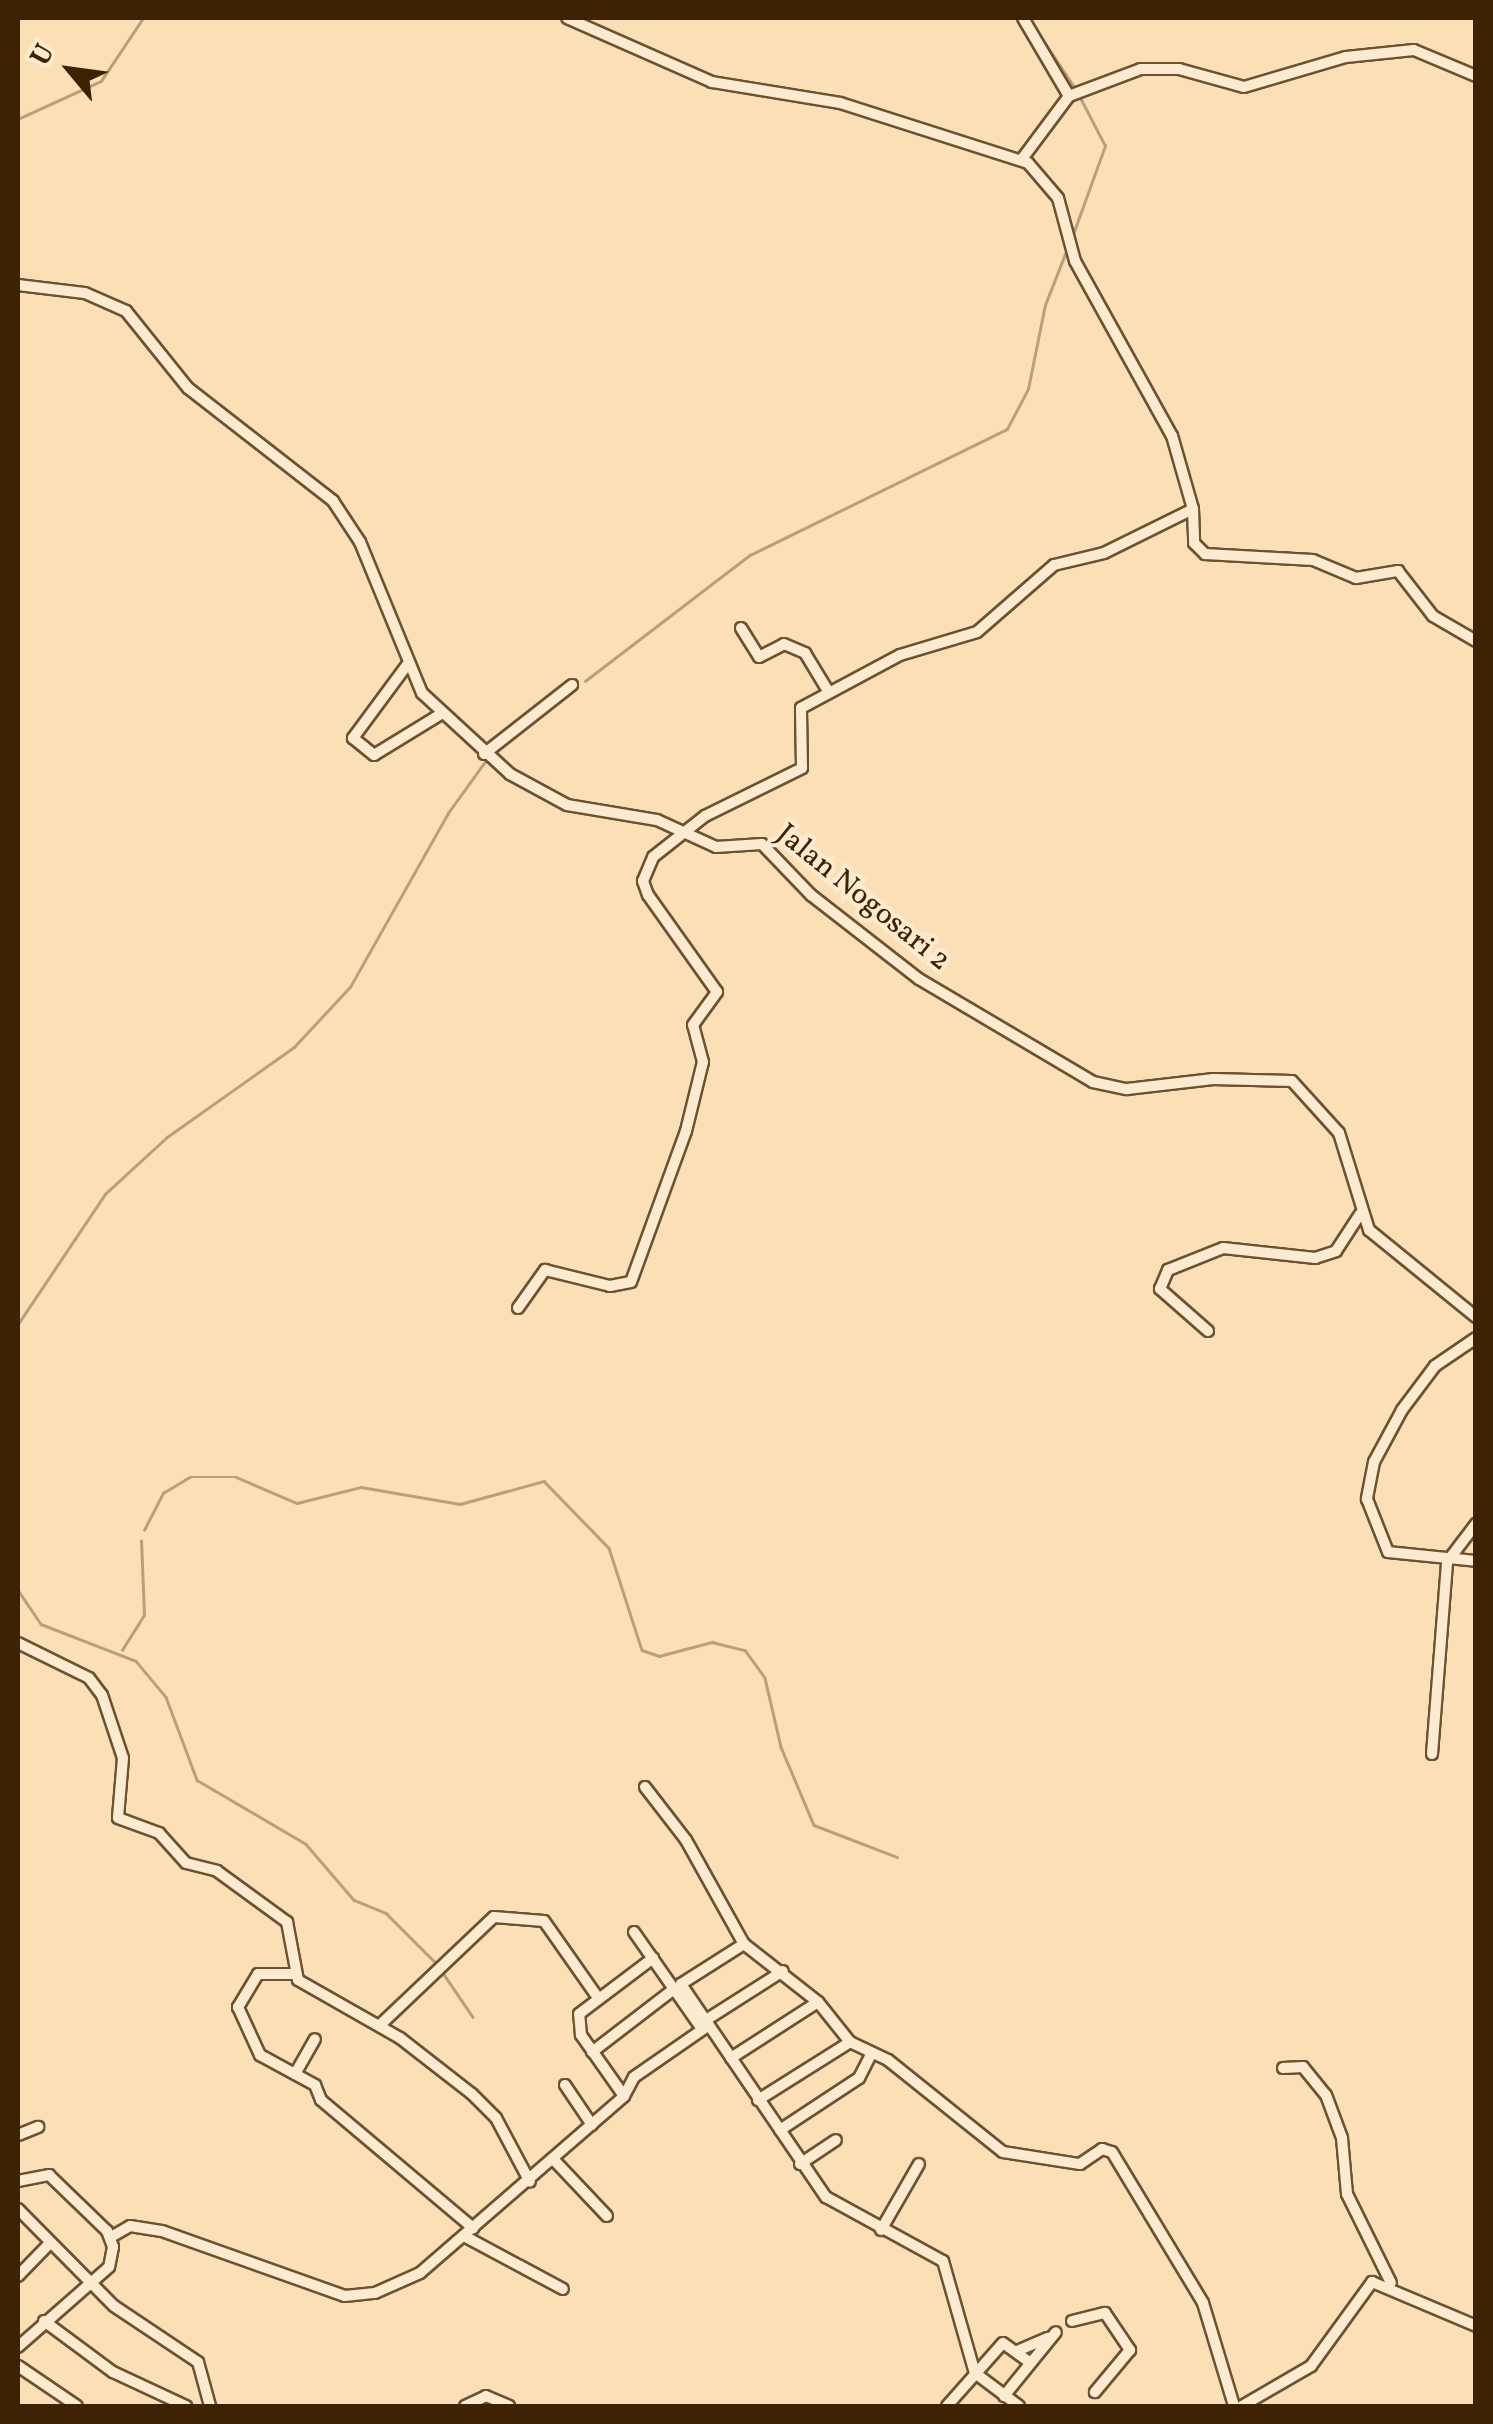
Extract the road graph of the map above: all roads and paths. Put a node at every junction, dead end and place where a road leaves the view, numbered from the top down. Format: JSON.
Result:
{"nodes":[{"id":1,"x":567,"y":18,"type":"edge"},
{"id":2,"x":1023,"y":18,"type":"edge"},
{"id":3,"x":1476,"y":76,"type":"edge"},
{"id":4,"x":1069,"y":96,"type":"junction"},
{"id":5,"x":1022,"y":159,"type":"junction"},
{"id":6,"x":18,"y":285,"type":"edge"},
{"id":7,"x":1192,"y":509,"type":"junction"},
{"id":8,"x":741,"y":628,"type":"dead end"},
{"id":9,"x":1476,"y":641,"type":"edge"},
{"id":10,"x":406,"y":665,"type":"junction"},
{"id":11,"x":572,"y":685,"type":"dead end"},
{"id":12,"x":828,"y":692,"type":"junction"},
{"id":13,"x":441,"y":714,"type":"junction"},
{"id":14,"x":484,"y":754,"type":"junction"},
{"id":15,"x":683,"y":830,"type":"junction"},
{"id":16,"x":1360,"y":1214,"type":"junction"},
{"id":17,"x":518,"y":1308,"type":"dead end"},
{"id":18,"x":1476,"y":1316,"type":"edge"},
{"id":19,"x":1208,"y":1330,"type":"dead end"},
{"id":20,"x":1476,"y":1338,"type":"edge"},
{"id":21,"x":1476,"y":1524,"type":"edge"},
{"id":22,"x":1476,"y":1561,"type":"edge"},
{"id":23,"x":1447,"y":1562,"type":"junction"},
{"id":24,"x":18,"y":1643,"type":"edge"},
{"id":25,"x":1432,"y":1754,"type":"dead end"},
{"id":26,"x":645,"y":1787,"type":"dead end"},
{"id":27,"x":634,"y":1932,"type":"dead end"},
{"id":28,"x":744,"y":1944,"type":"junction"},
{"id":29,"x":652,"y":1958,"type":"junction"},
{"id":30,"x":783,"y":1971,"type":"junction"},
{"id":31,"x":294,"y":1974,"type":"junction"},
{"id":32,"x":678,"y":1986,"type":"junction"},
{"id":33,"x":596,"y":1995,"type":"junction"},
{"id":34,"x":818,"y":2002,"type":"junction"},
{"id":35,"x":380,"y":2026,"type":"junction"},
{"id":36,"x":707,"y":2027,"type":"junction"},
{"id":37,"x":315,"y":2039,"type":"dead end"},
{"id":38,"x":850,"y":2042,"type":"junction"},
{"id":39,"x":592,"y":2052,"type":"junction"},
{"id":40,"x":872,"y":2053,"type":"junction"},
{"id":41,"x":731,"y":2058,"type":"junction"},
{"id":42,"x":1283,"y":2068,"type":"dead end"},
{"id":43,"x":294,"y":2074,"type":"junction"},
{"id":44,"x":564,"y":2084,"type":"dead end"},
{"id":45,"x":624,"y":2096,"type":"junction"},
{"id":46,"x":758,"y":2100,"type":"junction"},
{"id":47,"x":592,"y":2125,"type":"junction"},
{"id":48,"x":38,"y":2127,"type":"dead end"},
{"id":49,"x":780,"y":2130,"type":"junction"},
{"id":50,"x":18,"y":2135,"type":"edge"},
{"id":51,"x":836,"y":2140,"type":"dead end"},
{"id":52,"x":554,"y":2160,"type":"junction"},
{"id":53,"x":800,"y":2164,"type":"junction"},
{"id":54,"x":919,"y":2164,"type":"dead end"},
{"id":55,"x":18,"y":2180,"type":"edge"},
{"id":56,"x":530,"y":2182,"type":"junction"},
{"id":57,"x":20,"y":2214,"type":"edge"},
{"id":58,"x":607,"y":2216,"type":"dead end"},
{"id":59,"x":880,"y":2230,"type":"junction"},
{"id":60,"x":468,"y":2232,"type":"junction"},
{"id":61,"x":109,"y":2234,"type":"junction"},
{"id":62,"x":50,"y":2243,"type":"junction"},
{"id":63,"x":18,"y":2276,"type":"edge"},
{"id":64,"x":89,"y":2281,"type":"junction"},
{"id":65,"x":1391,"y":2284,"type":"junction"},
{"id":66,"x":563,"y":2289,"type":"dead end"},
{"id":67,"x":44,"y":2321,"type":"junction"},
{"id":68,"x":1072,"y":2321,"type":"dead end"},
{"id":69,"x":1476,"y":2326,"type":"edge"},
{"id":70,"x":18,"y":2347,"type":"edge"},
{"id":71,"x":1016,"y":2351,"type":"junction"},
{"id":72,"x":1029,"y":2362,"type":"junction"},
{"id":73,"x":18,"y":2366,"type":"edge"},
{"id":74,"x":975,"y":2373,"type":"junction"},
{"id":75,"x":1095,"y":2392,"type":"dead end"},
{"id":76,"x":1004,"y":2396,"type":"junction"},
{"id":77,"x":78,"y":2406,"type":"edge"},
{"id":78,"x":186,"y":2406,"type":"edge"},
{"id":79,"x":210,"y":2406,"type":"edge"},
{"id":80,"x":465,"y":2406,"type":"edge"},
{"id":81,"x":508,"y":2406,"type":"edge"},
{"id":82,"x":948,"y":2406,"type":"edge"},
{"id":83,"x":1019,"y":2406,"type":"edge"},
{"id":84,"x":1238,"y":2406,"type":"edge"}],
"edges":[{"from":1,"to":5,"type":"street"},
{"from":2,"to":4,"type":"street"},
{"from":3,"to":4,"type":"street"},
{"from":4,"to":5,"type":"street"},
{"from":5,"to":7,"type":"street"},
{"from":6,"to":10,"type":"street","name":"Jalan Nogosari 2"},
{"from":7,"to":9,"type":"street"},
{"from":7,"to":12,"type":"street"},
{"from":8,"to":12,"type":"street"},
{"from":10,"to":13,"type":"street","name":"Jalan Nogosari 2"},
{"from":10,"to":13,"type":"street"},
{"from":11,"to":14,"type":"street"},
{"from":12,"to":15,"type":"street"},
{"from":13,"to":14,"type":"street","name":"Jalan Nogosari 2"},
{"from":14,"to":15,"type":"street","name":"Jalan Nogosari 2"},
{"from":15,"to":16,"type":"street","name":"Jalan Nogosari 2"},
{"from":15,"to":17,"type":"street"},
{"from":16,"to":18,"type":"street","name":"Jalan Nogosari 2"},
{"from":16,"to":19,"type":"street"},
{"from":20,"to":23,"type":"street"},
{"from":21,"to":23,"type":"street"},
{"from":22,"to":23,"type":"street"},
{"from":23,"to":25,"type":"street"},
{"from":24,"to":31,"type":"street"},
{"from":26,"to":28,"type":"street"},
{"from":27,"to":29,"type":"street"},
{"from":28,"to":30,"type":"street"},
{"from":28,"to":32,"type":"street"},
{"from":29,"to":32,"type":"street"},
{"from":29,"to":33,"type":"street"},
{"from":30,"to":34,"type":"street"},
{"from":30,"to":36,"type":"street"},
{"from":31,"to":35,"type":"street"},
{"from":31,"to":43,"type":"street"},
{"from":32,"to":36,"type":"street"},
{"from":32,"to":39,"type":"street"},
{"from":33,"to":35,"type":"street"},
{"from":33,"to":39,"type":"street"},
{"from":34,"to":38,"type":"street"},
{"from":34,"to":41,"type":"street"},
{"from":35,"to":56,"type":"street"},
{"from":36,"to":41,"type":"street"},
{"from":36,"to":45,"type":"street"},
{"from":37,"to":43,"type":"street"},
{"from":38,"to":40,"type":"street"},
{"from":38,"to":46,"type":"street"},
{"from":39,"to":45,"type":"street"},
{"from":40,"to":49,"type":"street"},
{"from":40,"to":84,"type":"street"},
{"from":41,"to":46,"type":"street"},
{"from":42,"to":65,"type":"street"},
{"from":43,"to":60,"type":"street"},
{"from":44,"to":47,"type":"street"},
{"from":45,"to":47,"type":"street"},
{"from":46,"to":49,"type":"street"},
{"from":47,"to":52,"type":"street"},
{"from":48,"to":50,"type":"street"},
{"from":49,"to":53,"type":"street"},
{"from":51,"to":53,"type":"street"},
{"from":52,"to":56,"type":"street"},
{"from":52,"to":58,"type":"street"},
{"from":53,"to":59,"type":"street"},
{"from":54,"to":59,"type":"street"},
{"from":55,"to":61,"type":"street"},
{"from":56,"to":60,"type":"street"},
{"from":57,"to":62,"type":"street"},
{"from":59,"to":74,"type":"street"},
{"from":60,"to":61,"type":"street"},
{"from":60,"to":66,"type":"street"},
{"from":61,"to":64,"type":"street"},
{"from":62,"to":63,"type":"street"},
{"from":62,"to":64,"type":"street"},
{"from":64,"to":67,"type":"street"},
{"from":64,"to":79,"type":"street"},
{"from":65,"to":69,"type":"street"},
{"from":65,"to":84,"type":"street"},
{"from":67,"to":70,"type":"street"},
{"from":67,"to":78,"type":"street"},
{"from":68,"to":75,"type":"street"},
{"from":71,"to":72,"type":"street"},
{"from":71,"to":72,"type":"street"},
{"from":71,"to":74,"type":"street"},
{"from":72,"to":76,"type":"street"},
{"from":73,"to":77,"type":"street"},
{"from":74,"to":76,"type":"street"},
{"from":74,"to":82,"type":"street"},
{"from":76,"to":83,"type":"street"},
{"from":80,"to":81,"type":"street"}]}
